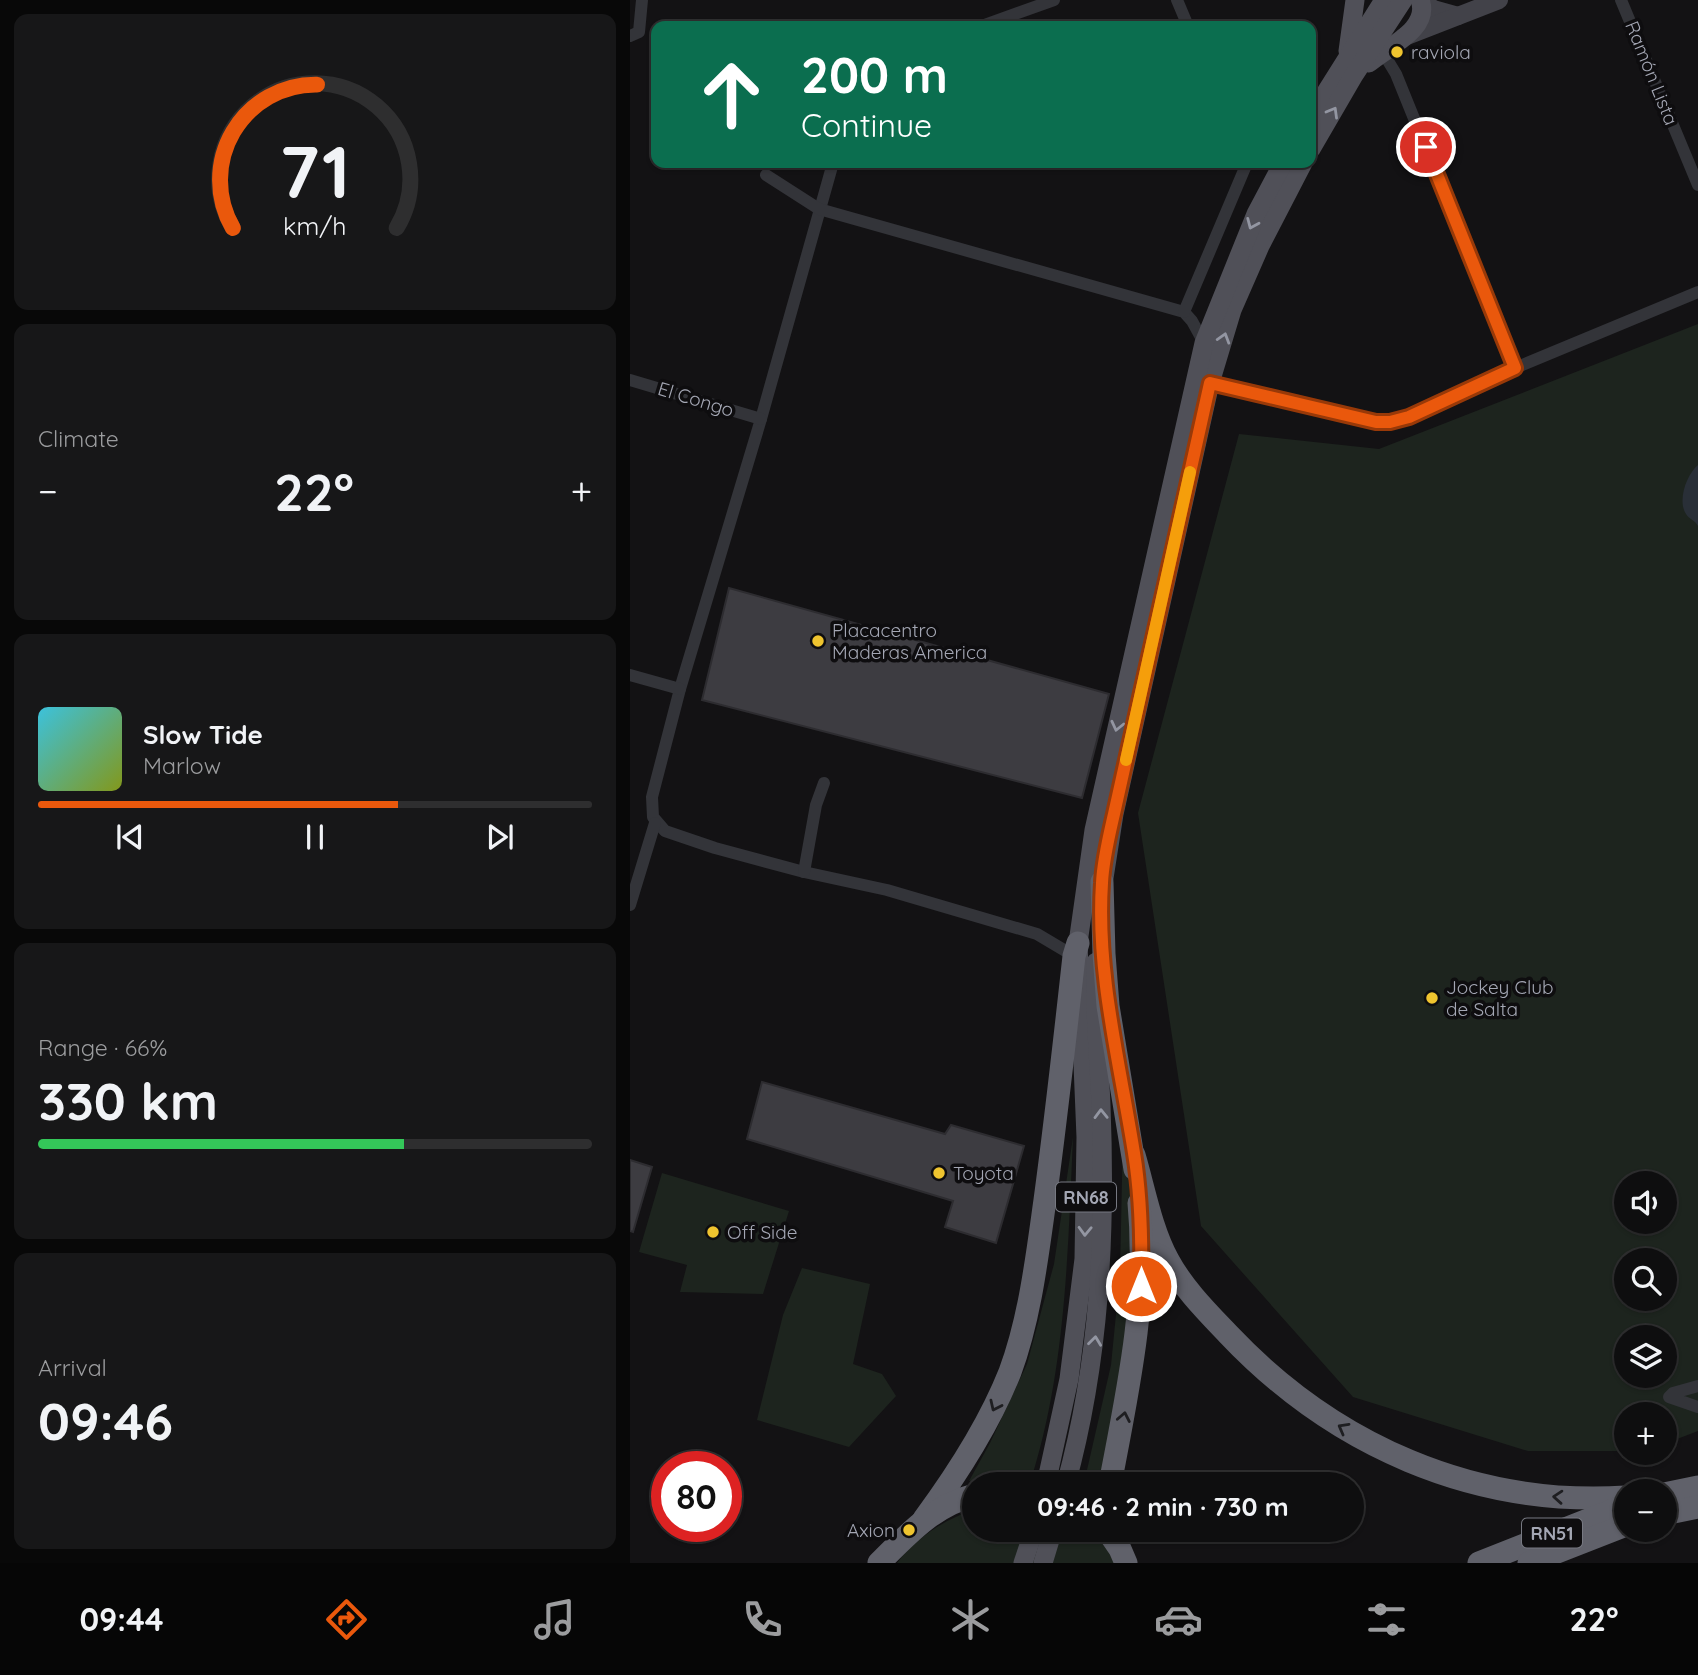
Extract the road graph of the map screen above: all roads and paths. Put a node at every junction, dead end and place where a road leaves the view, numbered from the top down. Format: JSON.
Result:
{"nodes":[{"id":1,"x":642,"y":0,"type":"edge"},
{"id":2,"x":1054,"y":0,"type":"edge"},
{"id":3,"x":1177,"y":0,"type":"edge"},
{"id":4,"x":1384,"y":0,"type":"edge"},
{"id":5,"x":1403,"y":0,"type":"edge"},
{"id":6,"x":1421,"y":0,"type":"edge"},
{"id":7,"x":1499,"y":0,"type":"edge"},
{"id":8,"x":1621,"y":0,"type":"edge"},
{"id":9,"x":1356,"y":6,"type":"edge"},
{"id":10,"x":1458,"y":16,"type":"junction"},
{"id":11,"x":996,"y":21,"type":"edge"},
{"id":12,"x":1186,"y":21,"type":"edge"},
{"id":13,"x":630,"y":36,"type":"edge"},
{"id":14,"x":1402,"y":38,"type":"junction"},
{"id":15,"x":1382,"y":51,"type":"junction"},
{"id":16,"x":1351,"y":66,"type":"junction"},
{"id":17,"x":1319,"y":94,"type":"edge"},
{"id":18,"x":1316,"y":139,"type":"edge"},
{"id":19,"x":831,"y":168,"type":"edge"},
{"id":20,"x":1237,"y":168,"type":"edge"},
{"id":21,"x":1244,"y":168,"type":"edge"},
{"id":22,"x":1280,"y":168,"type":"edge"},
{"id":23,"x":1300,"y":168,"type":"edge"},
{"id":24,"x":766,"y":175,"type":"dead end"},
{"id":25,"x":1240,"y":177,"type":"junction"},
{"id":26,"x":1698,"y":185,"type":"edge"},
{"id":27,"x":819,"y":209,"type":"junction"},
{"id":28,"x":1698,"y":292,"type":"edge"},
{"id":29,"x":1184,"y":312,"type":"junction"},
{"id":30,"x":1205,"y":343,"type":"junction"},
{"id":31,"x":1515,"y":368,"type":"junction"},
{"id":32,"x":630,"y":380,"type":"edge"},
{"id":33,"x":1210,"y":383,"type":"junction"},
{"id":34,"x":761,"y":419,"type":"junction"},
{"id":35,"x":630,"y":675,"type":"edge"},
{"id":36,"x":680,"y":689,"type":"junction"},
{"id":37,"x":824,"y":783,"type":"dead end"},
{"id":38,"x":656,"y":823,"type":"junction"},
{"id":39,"x":804,"y":872,"type":"junction"},
{"id":40,"x":1102,"y":882,"type":"junction"},
{"id":41,"x":630,"y":905,"type":"edge"},
{"id":42,"x":1076,"y":950,"type":"junction"},
{"id":43,"x":1134,"y":1155,"type":"junction"},
{"id":44,"x":1698,"y":1386,"type":"edge"},
{"id":45,"x":1698,"y":1407,"type":"edge"},
{"id":46,"x":1064,"y":1453,"type":"junction"},
{"id":47,"x":1053,"y":1472,"type":"edge"},
{"id":48,"x":1065,"y":1472,"type":"edge"},
{"id":49,"x":1112,"y":1472,"type":"edge"},
{"id":50,"x":1698,"y":1487,"type":"edge"},
{"id":51,"x":1677,"y":1495,"type":"edge"},
{"id":52,"x":1614,"y":1497,"type":"edge"},
{"id":53,"x":962,"y":1499,"type":"edge"},
{"id":54,"x":1677,"y":1502,"type":"edge"},
{"id":55,"x":1698,"y":1507,"type":"edge"},
{"id":56,"x":1614,"y":1509,"type":"edge"},
{"id":57,"x":924,"y":1518,"type":"junction"},
{"id":58,"x":1614,"y":1530,"type":"edge"},
{"id":59,"x":1030,"y":1542,"type":"edge"},
{"id":60,"x":1049,"y":1542,"type":"edge"},
{"id":61,"x":879,"y":1563,"type":"edge"},
{"id":62,"x":1023,"y":1563,"type":"edge"},
{"id":63,"x":1043,"y":1563,"type":"edge"},
{"id":64,"x":1479,"y":1563,"type":"edge"},
{"id":65,"x":1529,"y":1563,"type":"edge"}],
"edges":[{"from":1,"to":13,"type":"street"},
{"from":2,"to":11,"type":"street"},
{"from":3,"to":12,"type":"street"},
{"from":4,"to":16,"type":"main road"},
{"from":5,"to":16,"type":"main road"},
{"from":6,"to":10,"type":"street"},
{"from":6,"to":14,"type":"main road"},
{"from":7,"to":10,"type":"street"},
{"from":8,"to":26,"type":"street","name":"Ramón Lista"},
{"from":9,"to":16,"type":"main road"},
{"from":10,"to":14,"type":"street"},
{"from":14,"to":15,"type":"main road"},
{"from":15,"to":16,"type":"main road"},
{"from":15,"to":31,"type":"street"},
{"from":16,"to":17,"type":"main road"},
{"from":18,"to":16,"type":"main road","one_way":true},
{"from":19,"to":27,"type":"street"},
{"from":20,"to":25,"type":"street"},
{"from":21,"to":25,"type":"street"},
{"from":22,"to":30,"type":"main road","number":"RN68","one_way":true},
{"from":33,"to":23,"type":"main road","number":"RN68","one_way":true},
{"from":24,"to":27,"type":"street"},
{"from":25,"to":29,"type":"street"},
{"from":27,"to":29,"type":"street"},
{"from":27,"to":34,"type":"street"},
{"from":28,"to":31,"type":"street"},
{"from":29,"to":30,"type":"street"},
{"from":30,"to":42,"type":"main road","number":"RN68","one_way":true},
{"from":31,"to":33,"type":"street"},
{"from":32,"to":34,"type":"street","name":"El Congo"},
{"from":33,"to":40,"type":"main road","number":"RN68"},
{"from":34,"to":36,"type":"street"},
{"from":35,"to":36,"type":"street"},
{"from":36,"to":38,"type":"street"},
{"from":37,"to":39,"type":"street"},
{"from":38,"to":39,"type":"street"},
{"from":38,"to":41,"type":"street"},
{"from":39,"to":42,"type":"street"},
{"from":40,"to":43,"type":"highway","number":"RN68"},
{"from":46,"to":40,"type":"main road","number":"RN68","one_way":true},
{"from":42,"to":46,"type":"main road","number":"RN68","one_way":true},
{"from":42,"to":57,"type":"highway","number":"RN68","one_way":true},
{"from":49,"to":43,"type":"highway","number":"RN68","one_way":true},
{"from":52,"to":43,"type":"highway","one_way":true},
{"from":44,"to":45,"type":"street"},
{"from":46,"to":47,"type":"main road","number":"RN68"},
{"from":46,"to":48,"type":"main road","number":"RN68"},
{"from":50,"to":51,"type":"highway"},
{"from":53,"to":57,"type":"highway","number":"RN68"},
{"from":54,"to":55,"type":"highway"},
{"from":56,"to":64,"type":"highway","number":"RN51"},
{"from":57,"to":61,"type":"highway","number":"RN68"},
{"from":58,"to":65,"type":"highway","number":"RN51"},
{"from":59,"to":62,"type":"main road"},
{"from":60,"to":63,"type":"main road"}]}
